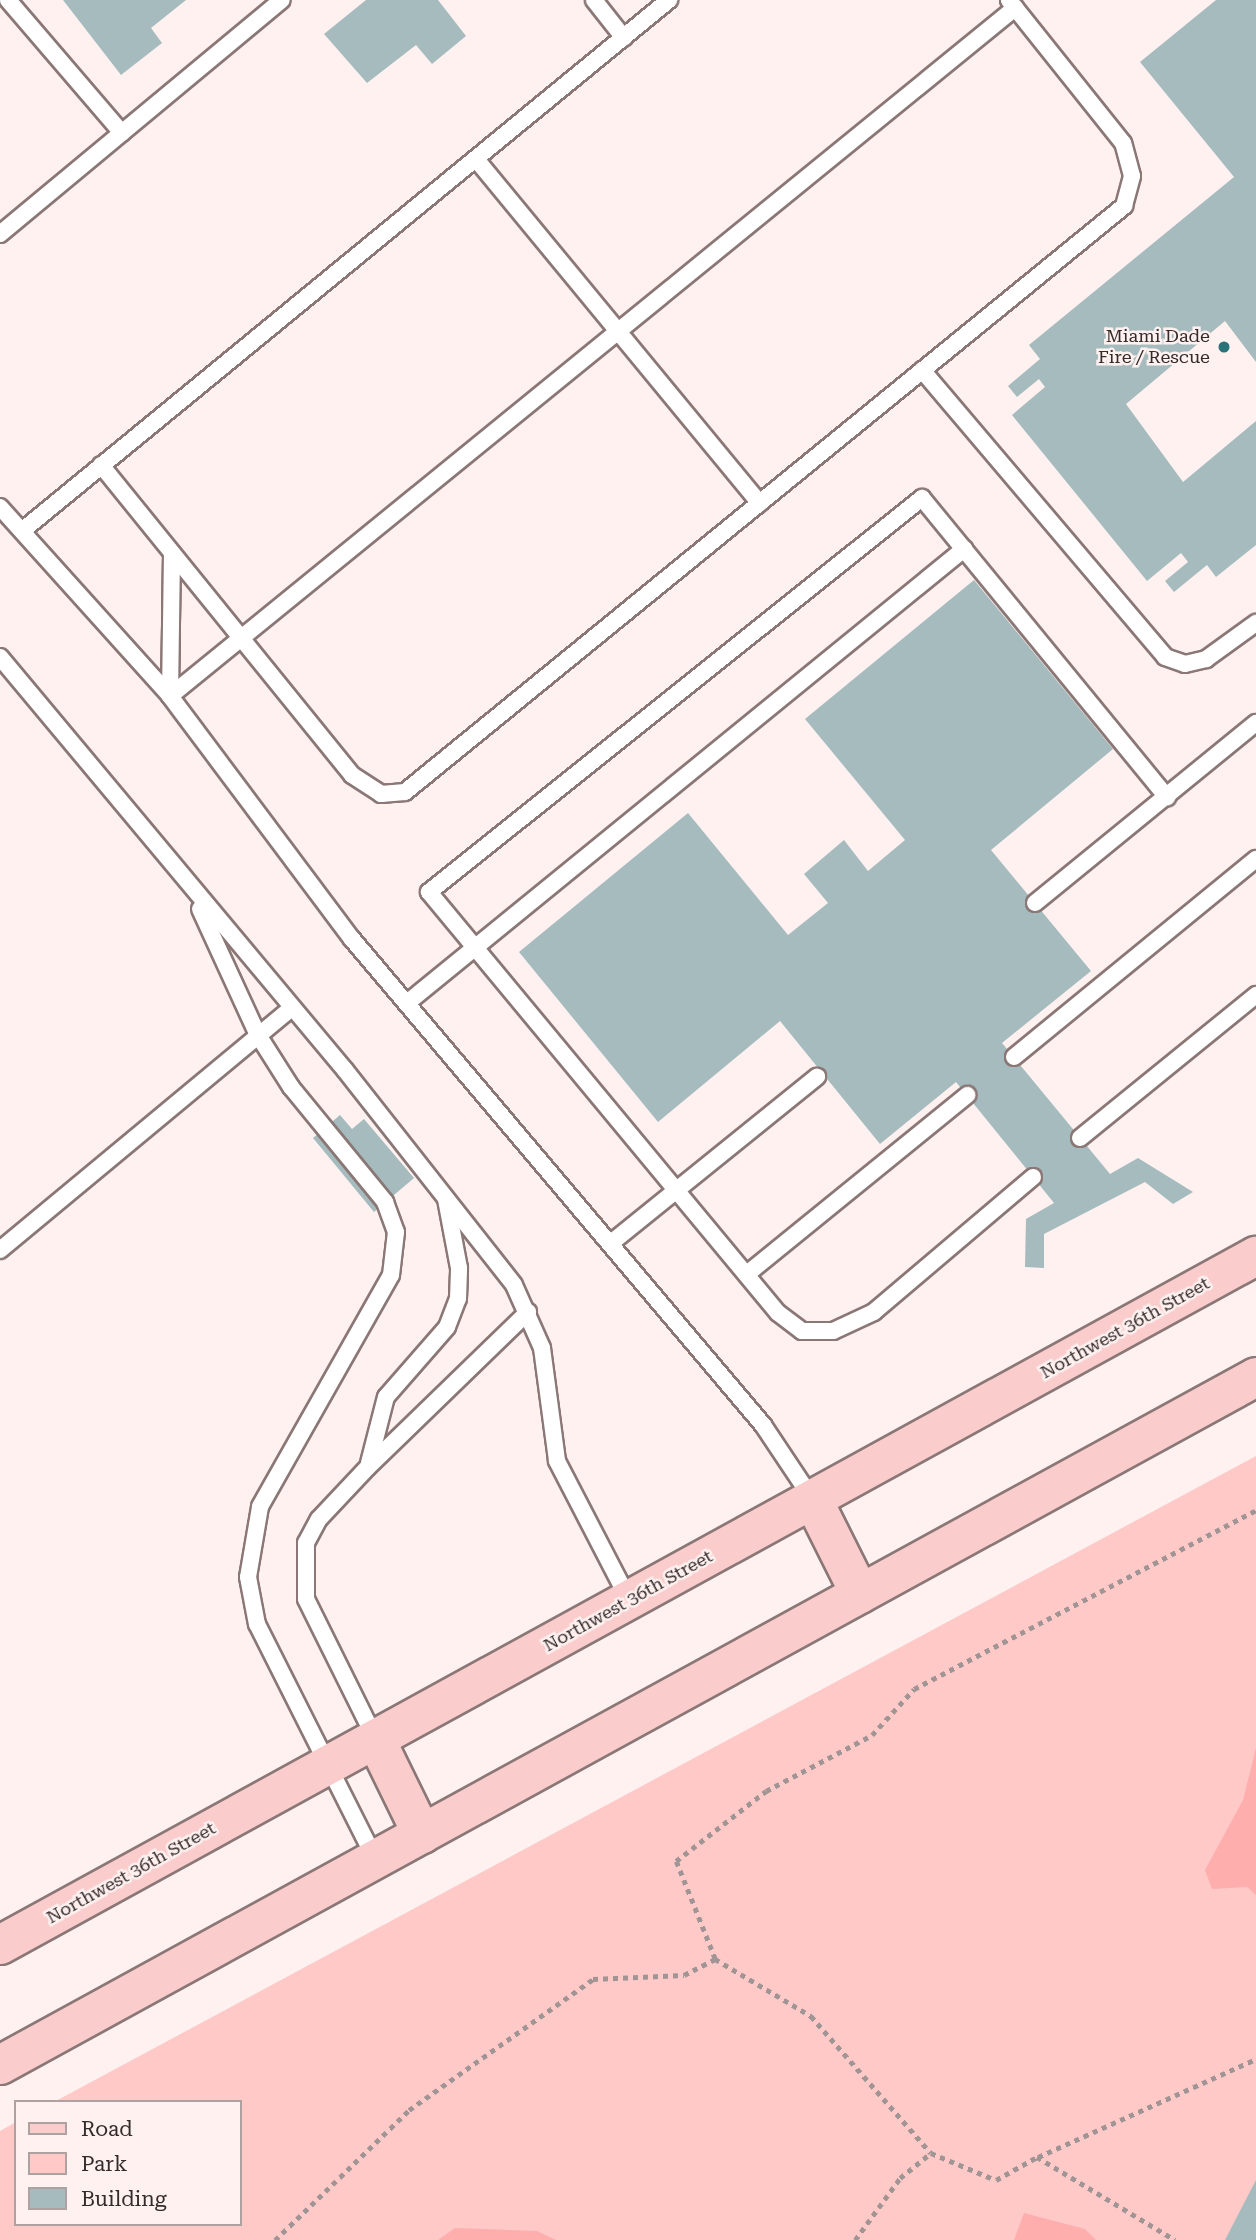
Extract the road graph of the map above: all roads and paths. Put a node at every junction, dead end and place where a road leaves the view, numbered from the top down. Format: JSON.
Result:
{"nodes":[{"id":1,"x":8,"y":0,"type":"edge"},
{"id":2,"x":282,"y":0,"type":"edge"},
{"id":3,"x":594,"y":0,"type":"edge"},
{"id":4,"x":669,"y":0,"type":"edge"},
{"id":5,"x":1012,"y":4,"type":"edge"},
{"id":6,"x":624,"y":38,"type":"junction"},
{"id":7,"x":121,"y":133,"type":"junction"},
{"id":8,"x":476,"y":159,"type":"junction"},
{"id":9,"x":1,"y":231,"type":"edge"},
{"id":10,"x":619,"y":331,"type":"junction"},
{"id":11,"x":922,"y":370,"type":"junction"},
{"id":12,"x":101,"y":466,"type":"junction"},
{"id":13,"x":760,"y":503,"type":"junction"},
{"id":14,"x":0,"y":507,"type":"edge"},
{"id":15,"x":23,"y":530,"type":"junction"},
{"id":16,"x":964,"y":549,"type":"junction"},
{"id":17,"x":172,"y":553,"type":"junction"},
{"id":18,"x":1256,"y":623,"type":"edge"},
{"id":19,"x":242,"y":640,"type":"junction"},
{"id":20,"x":0,"y":657,"type":"edge"},
{"id":21,"x":170,"y":696,"type":"junction"},
{"id":22,"x":1256,"y":723,"type":"edge"},
{"id":23,"x":1167,"y":797,"type":"junction"},
{"id":24,"x":1256,"y":859,"type":"edge"},
{"id":25,"x":191,"y":891,"type":"junction"},
{"id":26,"x":1035,"y":903,"type":"dead end"},
{"id":27,"x":477,"y":948,"type":"junction"},
{"id":28,"x":1256,"y":995,"type":"edge"},
{"id":29,"x":407,"y":1003,"type":"junction"},
{"id":30,"x":292,"y":1008,"type":"junction"},
{"id":31,"x":258,"y":1035,"type":"junction"},
{"id":32,"x":1014,"y":1058,"type":"dead end"},
{"id":33,"x":817,"y":1077,"type":"dead end"},
{"id":34,"x":967,"y":1095,"type":"dead end"},
{"id":35,"x":1080,"y":1138,"type":"dead end"},
{"id":36,"x":1033,"y":1177,"type":"dead end"},
{"id":37,"x":679,"y":1189,"type":"junction"},
{"id":38,"x":446,"y":1197,"type":"junction"},
{"id":39,"x":611,"y":1243,"type":"junction"},
{"id":40,"x":0,"y":1250,"type":"edge"},
{"id":41,"x":1256,"y":1256,"type":"edge"},
{"id":42,"x":747,"y":1274,"type":"junction"},
{"id":43,"x":528,"y":1312,"type":"junction"},
{"id":44,"x":1256,"y":1377,"type":"edge"},
{"id":45,"x":368,"y":1467,"type":"junction"},
{"id":46,"x":813,"y":1500,"type":"junction"},
{"id":47,"x":1256,"y":1510,"type":"edge"},
{"id":48,"x":860,"y":1594,"type":"junction"},
{"id":49,"x":629,"y":1600,"type":"junction"},
{"id":50,"x":376,"y":1740,"type":"junction"},
{"id":51,"x":328,"y":1766,"type":"junction"},
{"id":52,"x":422,"y":1834,"type":"junction"},
{"id":53,"x":375,"y":1859,"type":"junction"},
{"id":54,"x":0,"y":1945,"type":"edge"},
{"id":55,"x":715,"y":1959,"type":"junction"},
{"id":56,"x":1256,"y":2059,"type":"edge"},
{"id":57,"x":0,"y":2065,"type":"edge"},
{"id":58,"x":931,"y":2153,"type":"junction"},
{"id":59,"x":1037,"y":2157,"type":"junction"},
{"id":60,"x":275,"y":2240,"type":"edge"},
{"id":61,"x":855,"y":2240,"type":"edge"},
{"id":62,"x":1175,"y":2240,"type":"edge"}],
"edges":[{"from":1,"to":7,"type":"lane"},
{"from":2,"to":7,"type":"lane"},
{"from":3,"to":6,"type":"lane"},
{"from":4,"to":6,"type":"lane"},
{"from":5,"to":10,"type":"lane"},
{"from":5,"to":11,"type":"lane"},
{"from":6,"to":8,"type":"lane"},
{"from":7,"to":9,"type":"lane"},
{"from":8,"to":10,"type":"lane"},
{"from":8,"to":12,"type":"lane"},
{"from":10,"to":13,"type":"lane"},
{"from":10,"to":19,"type":"lane"},
{"from":11,"to":13,"type":"lane"},
{"from":11,"to":18,"type":"lane"},
{"from":12,"to":15,"type":"lane"},
{"from":12,"to":17,"type":"lane"},
{"from":13,"to":19,"type":"lane"},
{"from":14,"to":15,"type":"lane"},
{"from":15,"to":21,"type":"lane"},
{"from":16,"to":23,"type":"lane"},
{"from":16,"to":27,"type":"lane"},
{"from":16,"to":27,"type":"lane"},
{"from":17,"to":19,"type":"lane"},
{"from":17,"to":21,"type":"lane"},
{"from":19,"to":21,"type":"lane"},
{"from":20,"to":25,"type":"lane"},
{"from":21,"to":29,"type":"lane"},
{"from":22,"to":23,"type":"lane"},
{"from":23,"to":26,"type":"lane"},
{"from":24,"to":32,"type":"lane"},
{"from":25,"to":30,"type":"lane"},
{"from":25,"to":31,"type":"lane"},
{"from":27,"to":29,"type":"lane"},
{"from":27,"to":37,"type":"lane"},
{"from":28,"to":35,"type":"lane"},
{"from":29,"to":39,"type":"lane"},
{"from":30,"to":31,"type":"lane"},
{"from":30,"to":38,"type":"lane"},
{"from":31,"to":40,"type":"lane"},
{"from":31,"to":51,"type":"lane"},
{"from":33,"to":37,"type":"lane"},
{"from":34,"to":42,"type":"lane"},
{"from":36,"to":42,"type":"lane"},
{"from":37,"to":39,"type":"lane"},
{"from":37,"to":42,"type":"lane"},
{"from":38,"to":43,"type":"lane"},
{"from":38,"to":45,"type":"lane"},
{"from":39,"to":46,"type":"lane"},
{"from":41,"to":46,"type":"main road","name":"Northwest 36th Street"},
{"from":43,"to":45,"type":"lane"},
{"from":43,"to":49,"type":"lane"},
{"from":44,"to":48,"type":"main road"},
{"from":45,"to":50,"type":"lane"},
{"from":46,"to":48,"type":"main road"},
{"from":46,"to":49,"type":"main road","name":"Northwest 36th Street"},
{"from":47,"to":55,"type":"path"},
{"from":48,"to":52,"type":"main road"},
{"from":49,"to":50,"type":"main road","name":"Northwest 36th Street"},
{"from":50,"to":51,"type":"main road","name":"Northwest 36th Street"},
{"from":50,"to":52,"type":"main road"},
{"from":51,"to":53,"type":"lane"},
{"from":51,"to":54,"type":"main road","name":"Northwest 36th Street"},
{"from":52,"to":53,"type":"main road"},
{"from":53,"to":57,"type":"main road"},
{"from":55,"to":58,"type":"path"},
{"from":55,"to":60,"type":"path"},
{"from":56,"to":59,"type":"path"},
{"from":58,"to":59,"type":"path"},
{"from":58,"to":61,"type":"path"},
{"from":59,"to":62,"type":"path"}]}
